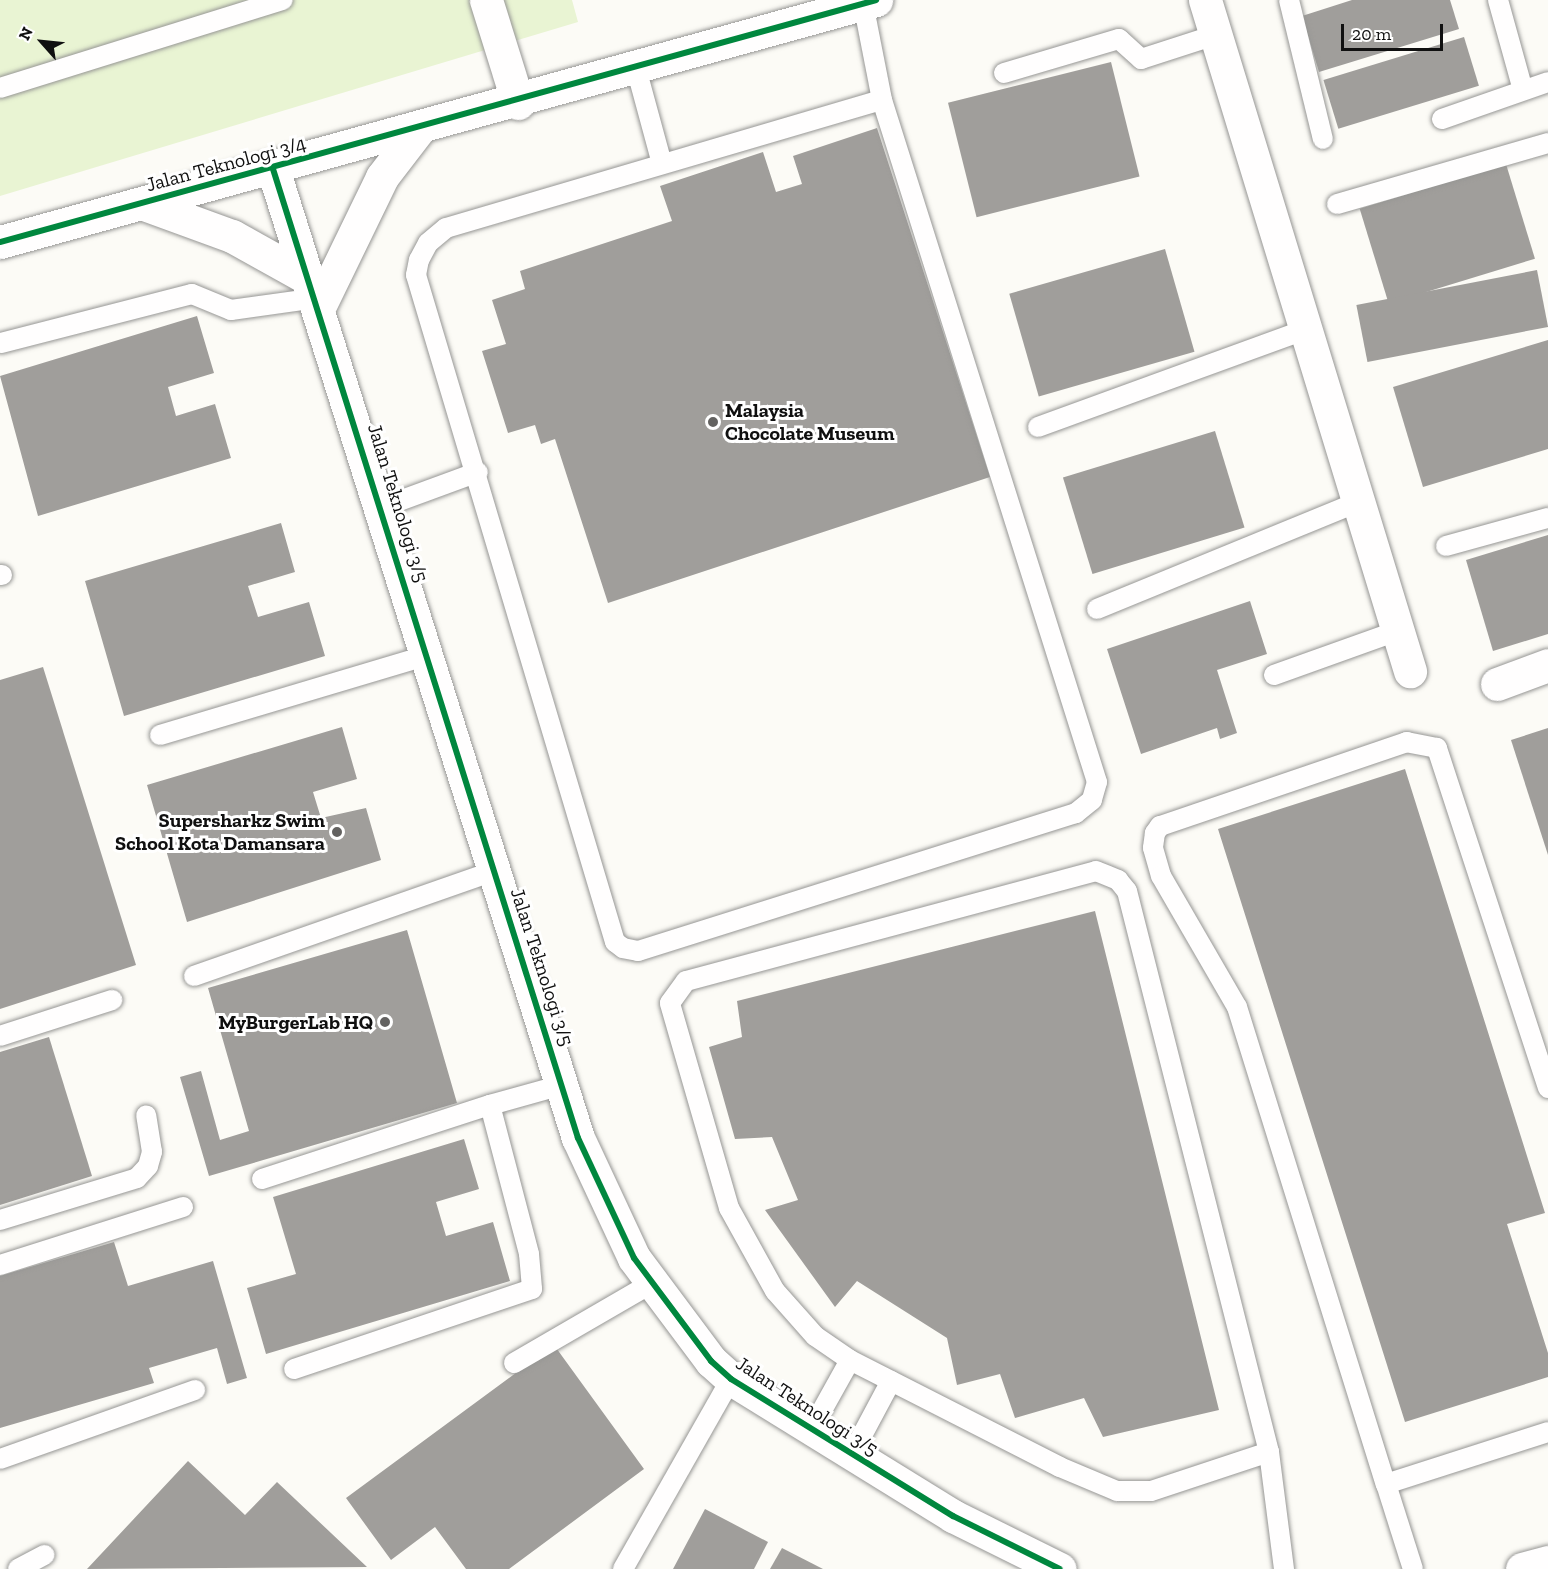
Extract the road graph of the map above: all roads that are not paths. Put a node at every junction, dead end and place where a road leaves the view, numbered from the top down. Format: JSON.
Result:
{"nodes":[{"id":1,"x":283,"y":0,"type":"edge"},
{"id":2,"x":486,"y":0,"type":"edge"},
{"id":3,"x":1205,"y":0,"type":"edge"},
{"id":4,"x":1289,"y":0,"type":"edge"},
{"id":5,"x":1498,"y":0,"type":"edge"},
{"id":6,"x":870,"y":2,"type":"edge"},
{"id":7,"x":793,"y":11,"type":"edge"},
{"id":8,"x":1215,"y":35,"type":"junction"},
{"id":9,"x":636,"y":68,"type":"junction"},
{"id":10,"x":1004,"y":73,"type":"dead end"},
{"id":11,"x":1548,"y":82,"type":"edge"},
{"id":12,"x":0,"y":88,"type":"edge"},
{"id":13,"x":1523,"y":90,"type":"junction"},
{"id":14,"x":882,"y":100,"type":"junction"},
{"id":15,"x":518,"y":103,"type":"junction"},
{"id":16,"x":1442,"y":119,"type":"dead end"},
{"id":17,"x":418,"y":130,"type":"junction"},
{"id":18,"x":1323,"y":139,"type":"dead end"},
{"id":19,"x":1548,"y":143,"type":"edge"},
{"id":20,"x":662,"y":164,"type":"junction"},
{"id":21,"x":273,"y":169,"type":"junction"},
{"id":22,"x":144,"y":204,"type":"junction"},
{"id":23,"x":1337,"y":204,"type":"dead end"},
{"id":24,"x":0,"y":243,"type":"edge"},
{"id":25,"x":314,"y":295,"type":"junction"},
{"id":26,"x":1305,"y":330,"type":"junction"},
{"id":27,"x":1,"y":343,"type":"edge"},
{"id":28,"x":1038,"y":428,"type":"dead end"},
{"id":29,"x":478,"y":472,"type":"junction"},
{"id":30,"x":1358,"y":502,"type":"junction"},
{"id":31,"x":383,"y":507,"type":"junction"},
{"id":32,"x":1548,"y":518,"type":"edge"},
{"id":33,"x":1446,"y":546,"type":"dead end"},
{"id":34,"x":1097,"y":609,"type":"dead end"},
{"id":35,"x":1396,"y":631,"type":"junction"},
{"id":36,"x":428,"y":655,"type":"junction"},
{"id":37,"x":1548,"y":665,"type":"edge"},
{"id":38,"x":1410,"y":671,"type":"dead end"},
{"id":39,"x":1274,"y":675,"type":"dead end"},
{"id":40,"x":1497,"y":684,"type":"dead end"},
{"id":41,"x":160,"y":735,"type":"dead end"},
{"id":42,"x":494,"y":871,"type":"junction"},
{"id":43,"x":194,"y":976,"type":"dead end"},
{"id":44,"x":112,"y":1000,"type":"dead end"},
{"id":45,"x":0,"y":1036,"type":"edge"},
{"id":46,"x":562,"y":1085,"type":"junction"},
{"id":47,"x":1548,"y":1088,"type":"edge"},
{"id":48,"x":490,"y":1105,"type":"junction"},
{"id":49,"x":146,"y":1115,"type":"dead end"},
{"id":50,"x":262,"y":1179,"type":"dead end"},
{"id":51,"x":183,"y":1206,"type":"dead end"},
{"id":52,"x":0,"y":1220,"type":"edge"},
{"id":53,"x":0,"y":1265,"type":"edge"},
{"id":54,"x":652,"y":1283,"type":"junction"},
{"id":55,"x":850,"y":1360,"type":"junction"},
{"id":56,"x":514,"y":1363,"type":"dead end"},
{"id":57,"x":294,"y":1369,"type":"dead end"},
{"id":58,"x":731,"y":1379,"type":"junction"},
{"id":59,"x":891,"y":1381,"type":"junction"},
{"id":60,"x":195,"y":1390,"type":"dead end"},
{"id":61,"x":810,"y":1432,"type":"junction"},
{"id":62,"x":1548,"y":1432,"type":"edge"},
{"id":63,"x":1269,"y":1452,"type":"junction"},
{"id":64,"x":851,"y":1456,"type":"junction"},
{"id":65,"x":0,"y":1459,"type":"edge"},
{"id":66,"x":1386,"y":1484,"type":"junction"},
{"id":67,"x":44,"y":1555,"type":"dead end"},
{"id":68,"x":1548,"y":1562,"type":"edge"},
{"id":69,"x":18,"y":1569,"type":"edge"},
{"id":70,"x":623,"y":1569,"type":"edge"},
{"id":71,"x":1060,"y":1569,"type":"edge"},
{"id":72,"x":1284,"y":1569,"type":"edge"},
{"id":73,"x":1413,"y":1569,"type":"edge"},
{"id":74,"x":1522,"y":1569,"type":"edge"}],
"edges":[{"from":1,"to":12,"type":"lane"},
{"from":2,"to":15,"type":"street"},
{"from":3,"to":8,"type":"street"},
{"from":4,"to":18,"type":"lane"},
{"from":5,"to":13,"type":"lane"},
{"from":6,"to":7,"type":"street","name":"Jalan Teknologi 3/4"},
{"from":6,"to":14,"type":"lane"},
{"from":7,"to":9,"type":"street","name":"Jalan Teknologi 3/4"},
{"from":8,"to":10,"type":"lane"},
{"from":8,"to":26,"type":"street"},
{"from":9,"to":15,"type":"street","name":"Jalan Teknologi 3/4"},
{"from":9,"to":20,"type":"lane"},
{"from":11,"to":13,"type":"lane"},
{"from":13,"to":16,"type":"lane"},
{"from":14,"to":20,"type":"lane"},
{"from":14,"to":29,"type":"lane"},
{"from":15,"to":17,"type":"street","name":"Jalan Teknologi 3/4"},
{"from":17,"to":21,"type":"street","name":"Jalan Teknologi 3/4"},
{"from":17,"to":25,"type":"street"},
{"from":19,"to":23,"type":"lane"},
{"from":20,"to":29,"type":"lane"},
{"from":21,"to":22,"type":"street","name":"Jalan Teknologi 3/4"},
{"from":21,"to":25,"type":"street","name":"Jalan Teknologi 3/5"},
{"from":22,"to":24,"type":"street","name":"Jalan Teknologi 3/4"},
{"from":22,"to":25,"type":"street"},
{"from":25,"to":27,"type":"lane"},
{"from":25,"to":31,"type":"street","name":"Jalan Teknologi 3/5"},
{"from":26,"to":28,"type":"lane"},
{"from":26,"to":30,"type":"street"},
{"from":29,"to":31,"type":"lane"},
{"from":30,"to":34,"type":"lane"},
{"from":30,"to":35,"type":"street"},
{"from":31,"to":36,"type":"street","name":"Jalan Teknologi 3/5"},
{"from":32,"to":33,"type":"lane"},
{"from":35,"to":38,"type":"street"},
{"from":35,"to":39,"type":"lane"},
{"from":36,"to":41,"type":"lane"},
{"from":36,"to":42,"type":"street","name":"Jalan Teknologi 3/5"},
{"from":37,"to":40,"type":"street"},
{"from":42,"to":43,"type":"lane"},
{"from":42,"to":46,"type":"street","name":"Jalan Teknologi 3/5"},
{"from":44,"to":45,"type":"lane"},
{"from":46,"to":48,"type":"lane"},
{"from":46,"to":54,"type":"street","name":"Jalan Teknologi 3/5"},
{"from":47,"to":66,"type":"lane"},
{"from":48,"to":50,"type":"lane"},
{"from":48,"to":57,"type":"lane"},
{"from":49,"to":52,"type":"lane"},
{"from":51,"to":53,"type":"lane"},
{"from":54,"to":56,"type":"lane"},
{"from":54,"to":58,"type":"street","name":"Jalan Teknologi 3/5"},
{"from":55,"to":59,"type":"lane"},
{"from":55,"to":61,"type":"lane"},
{"from":55,"to":63,"type":"lane"},
{"from":58,"to":61,"type":"street","name":"Jalan Teknologi 3/5"},
{"from":58,"to":70,"type":"lane"},
{"from":59,"to":63,"type":"lane"},
{"from":59,"to":64,"type":"lane"},
{"from":60,"to":65,"type":"lane"},
{"from":61,"to":64,"type":"street","name":"Jalan Teknologi 3/5"},
{"from":62,"to":66,"type":"lane"},
{"from":63,"to":72,"type":"lane"},
{"from":64,"to":71,"type":"street","name":"Jalan Teknologi 3/5"},
{"from":66,"to":73,"type":"lane"},
{"from":67,"to":69,"type":"lane"},
{"from":68,"to":74,"type":"street"}]}
